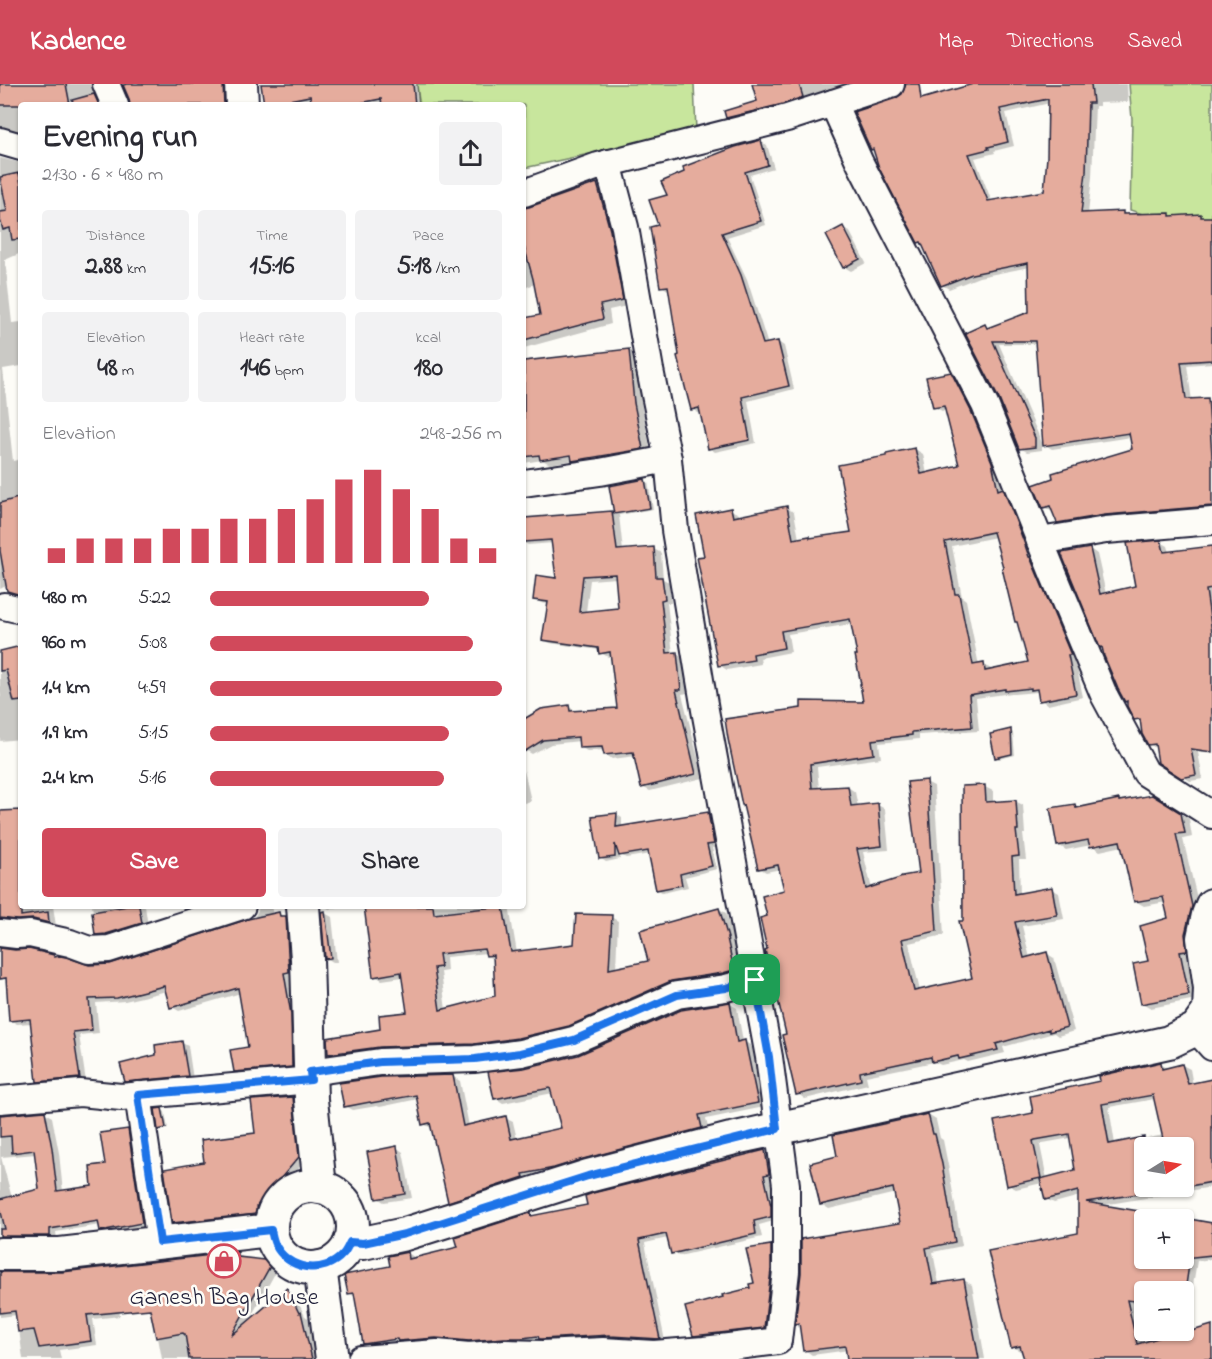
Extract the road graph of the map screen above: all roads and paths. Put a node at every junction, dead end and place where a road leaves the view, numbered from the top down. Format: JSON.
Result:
{"nodes":[{"id":1,"x":106,"y":84,"type":"edge"},
{"id":2,"x":241,"y":84,"type":"edge"},
{"id":3,"x":891,"y":84,"type":"edge"},
{"id":4,"x":866,"y":88,"type":"edge"},
{"id":5,"x":114,"y":102,"type":"edge"},
{"id":6,"x":242,"y":102,"type":"edge"},
{"id":7,"x":833,"y":103,"type":"junction"},
{"id":8,"x":0,"y":141,"type":"edge"},
{"id":9,"x":18,"y":146,"type":"edge"},
{"id":10,"x":608,"y":163,"type":"junction"},
{"id":11,"x":526,"y":192,"type":"edge"},
{"id":12,"x":668,"y":459,"type":"junction"},
{"id":13,"x":526,"y":483,"type":"edge"},
{"id":14,"x":1212,"y":521,"type":"edge"},
{"id":15,"x":1040,"y":541,"type":"junction"},
{"id":16,"x":1212,"y":814,"type":"edge"},
{"id":17,"x":1212,"y":905,"type":"edge"},
{"id":18,"x":233,"y":909,"type":"edge"},
{"id":19,"x":303,"y":909,"type":"edge"},
{"id":20,"x":0,"y":933,"type":"edge"},
{"id":21,"x":755,"y":980,"type":"junction"},
{"id":22,"x":1204,"y":1038,"type":"edge"},
{"id":23,"x":310,"y":1076,"type":"junction"},
{"id":24,"x":138,"y":1095,"type":"junction"},
{"id":25,"x":0,"y":1100,"type":"edge"},
{"id":26,"x":777,"y":1129,"type":"junction"},
{"id":27,"x":320,"y":1187,"type":"junction"},
{"id":28,"x":271,"y":1230,"type":"junction"},
{"id":29,"x":160,"y":1242,"type":"junction"},
{"id":30,"x":350,"y":1242,"type":"junction"},
{"id":31,"x":0,"y":1254,"type":"edge"},
{"id":32,"x":320,"y":1268,"type":"junction"},
{"id":33,"x":782,"y":1350,"type":"edge"},
{"id":34,"x":469,"y":1357,"type":"edge"},
{"id":35,"x":332,"y":1359,"type":"edge"},
{"id":36,"x":361,"y":1359,"type":"edge"}],
"edges":[{"from":1,"to":5,"type":"street"},
{"from":2,"to":6,"type":"main road"},
{"from":3,"to":4,"type":"street"},
{"from":4,"to":7,"type":"street"},
{"from":7,"to":10,"type":"street"},
{"from":7,"to":15,"type":"street"},
{"from":8,"to":9,"type":"street"},
{"from":10,"to":11,"type":"street"},
{"from":10,"to":12,"type":"street"},
{"from":12,"to":13,"type":"street"},
{"from":12,"to":21,"type":"street"},
{"from":14,"to":15,"type":"street"},
{"from":15,"to":16,"type":"street"},
{"from":17,"to":22,"type":"main road"},
{"from":18,"to":20,"type":"street"},
{"from":19,"to":23,"type":"main road"},
{"from":21,"to":23,"type":"street"},
{"from":21,"to":26,"type":"street"},
{"from":22,"to":26,"type":"main road"},
{"from":23,"to":24,"type":"street"},
{"from":23,"to":27,"type":"main road"},
{"from":24,"to":25,"type":"street"},
{"from":24,"to":29,"type":"street"},
{"from":26,"to":30,"type":"main road"},
{"from":26,"to":33,"type":"street"},
{"from":27,"to":28,"type":"main road"},
{"from":27,"to":30,"type":"main road"},
{"from":28,"to":29,"type":"main road"},
{"from":28,"to":32,"type":"main road"},
{"from":29,"to":31,"type":"main road"},
{"from":30,"to":32,"type":"main road"},
{"from":32,"to":35,"type":"main road"},
{"from":33,"to":34,"type":"street"},
{"from":34,"to":36,"type":"street"}]}
